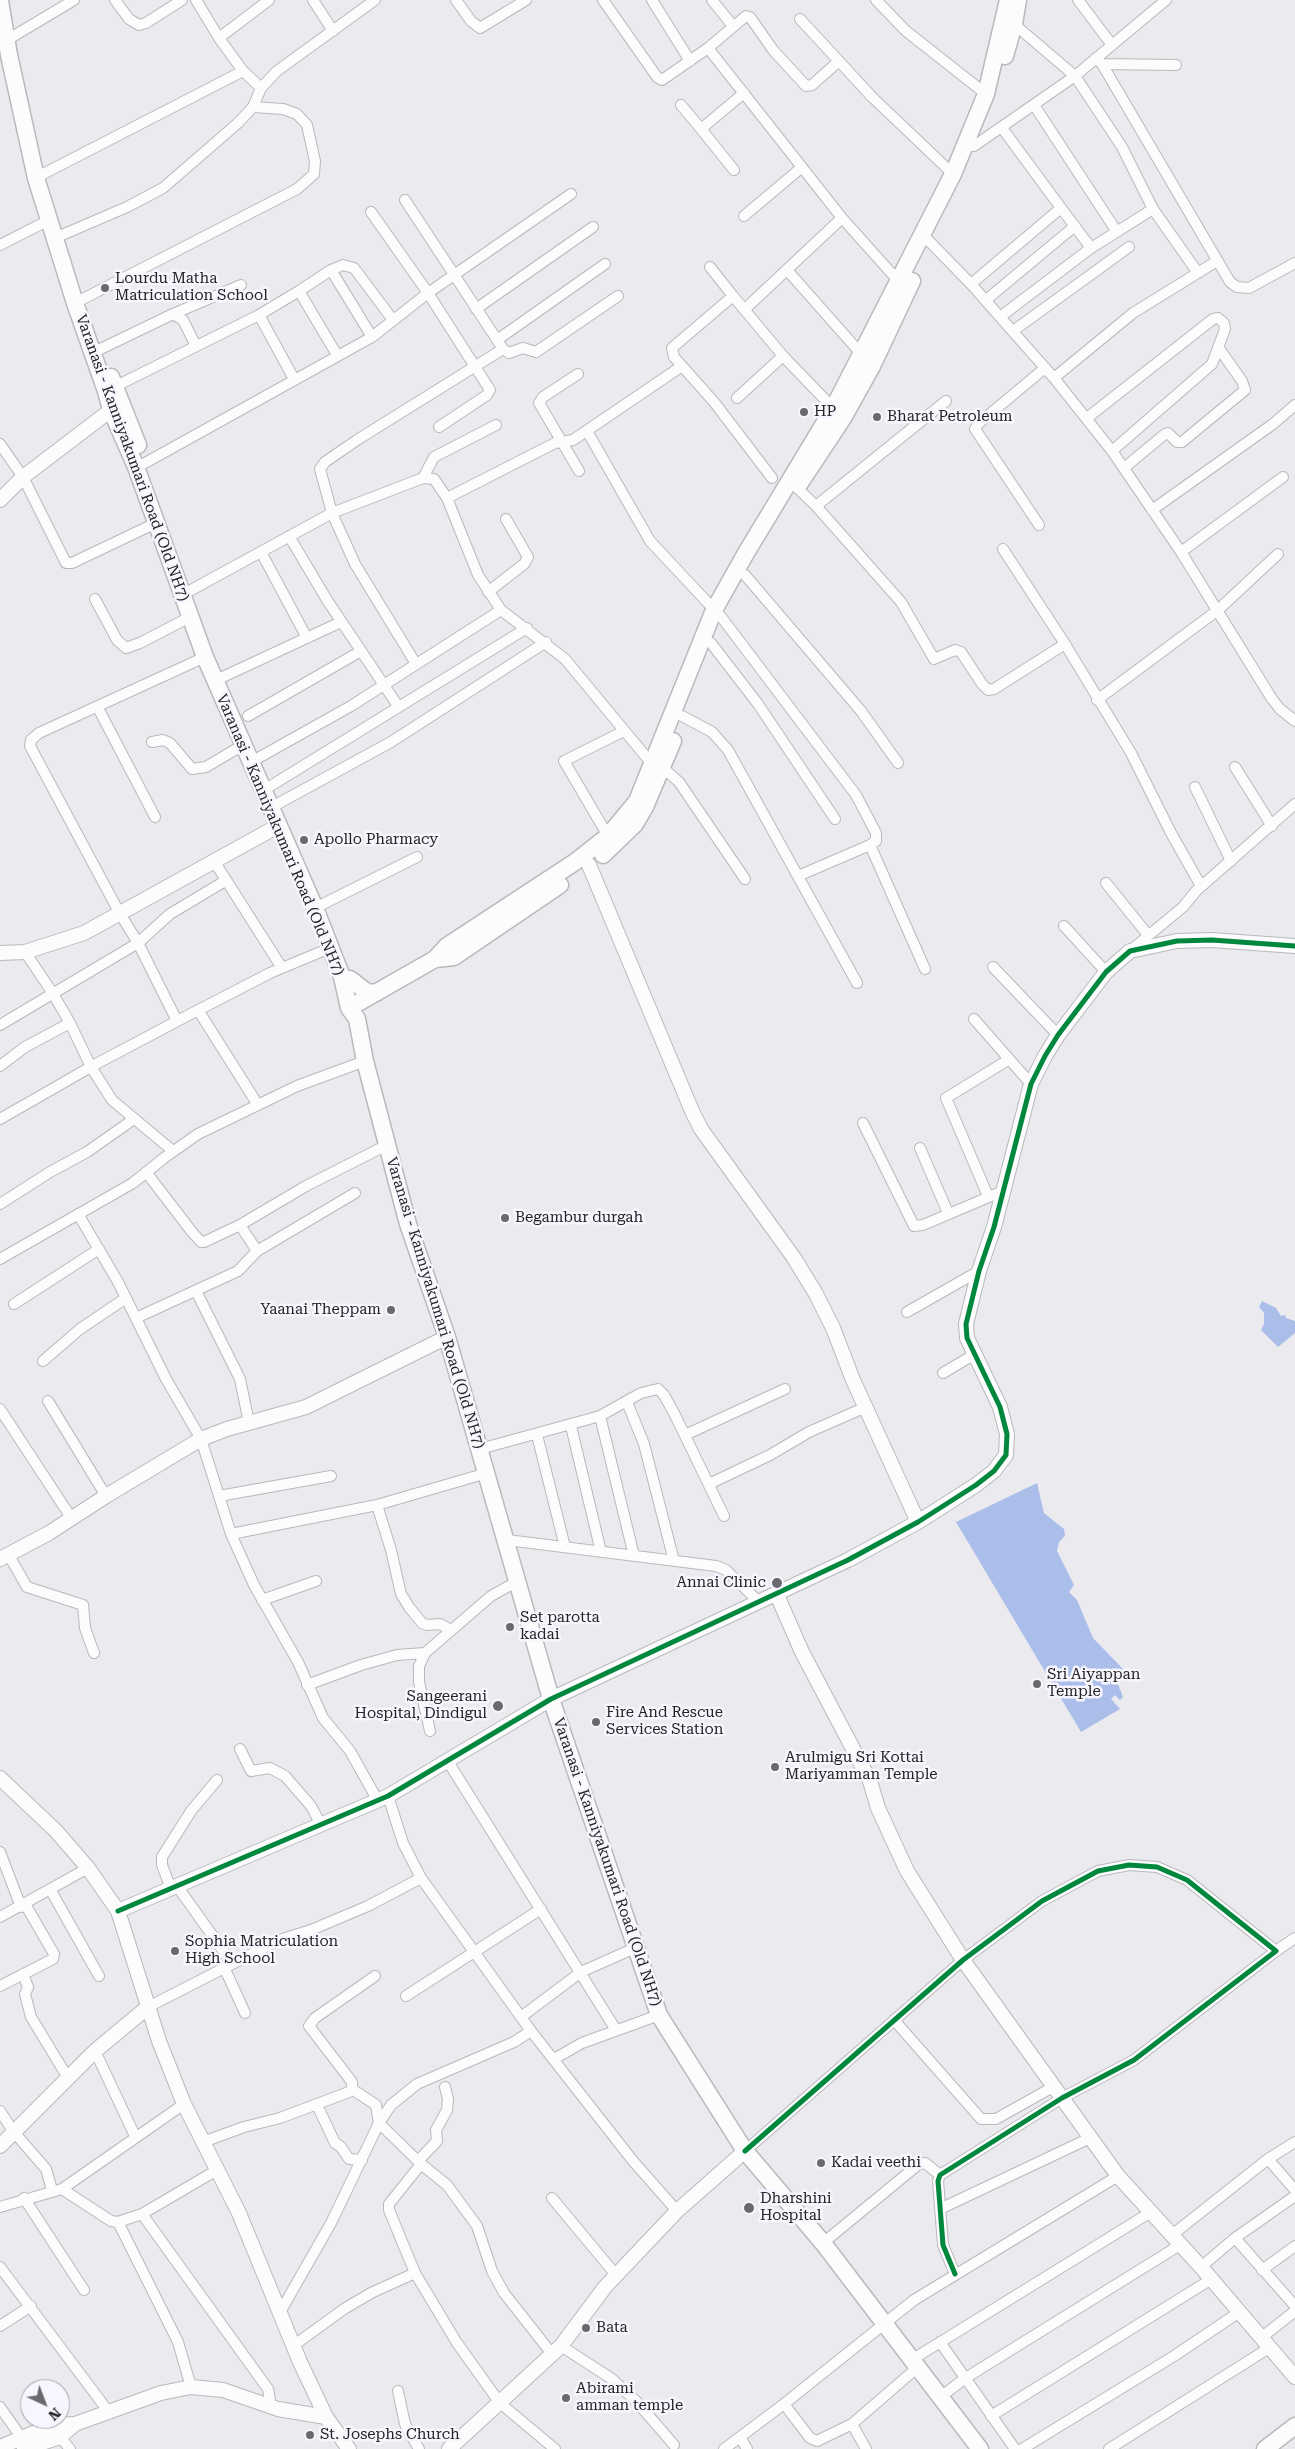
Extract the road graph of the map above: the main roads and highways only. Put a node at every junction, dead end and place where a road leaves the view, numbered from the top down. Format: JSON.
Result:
{"nodes":[{"id":1,"x":6,"y":0,"type":"edge"},
{"id":2,"x":1008,"y":0,"type":"edge"},
{"id":3,"x":1018,"y":0,"type":"edge"},
{"id":4,"x":0,"y":1,"type":"edge"},
{"id":5,"x":7,"y":47,"type":"edge"},
{"id":6,"x":970,"y":146,"type":"junction"},
{"id":7,"x":58,"y":237,"type":"junction"},
{"id":8,"x":926,"y":240,"type":"junction"},
{"id":9,"x":111,"y":388,"type":"junction"},
{"id":10,"x":793,"y":484,"type":"junction"},
{"id":11,"x":186,"y":592,"type":"junction"},
{"id":12,"x":718,"y":614,"type":"junction"},
{"id":13,"x":218,"y":679,"type":"junction"},
{"id":14,"x":255,"y":760,"type":"junction"},
{"id":15,"x":657,"y":766,"type":"junction"},
{"id":16,"x":274,"y":806,"type":"junction"},
{"id":17,"x":320,"y":905,"type":"junction"},
{"id":18,"x":435,"y":959,"type":"junction"},
{"id":19,"x":350,"y":979,"type":"junction"},
{"id":20,"x":376,"y":993,"type":"junction"},
{"id":21,"x":355,"y":1010,"type":"junction"},
{"id":22,"x":1295,"y":2426,"type":"edge"},
{"id":23,"x":1295,"y":2435,"type":"edge"},
{"id":24,"x":980,"y":2449,"type":"edge"},
{"id":25,"x":1265,"y":2449,"type":"edge"},
{"id":26,"x":1278,"y":2449,"type":"edge"}],
"edges":[{"from":1,"to":5,"type":"main road"},
{"from":2,"to":6,"type":"main road"},
{"from":3,"to":6,"type":"main road"},
{"from":4,"to":5,"type":"main road","name":"Varanasi - Kanniyakumari Road (Old NH7)"},
{"from":5,"to":7,"type":"main road"},
{"from":5,"to":7,"type":"main road","name":"Varanasi - Kanniyakumari Road (Old NH7)"},
{"from":6,"to":8,"type":"main road"},
{"from":6,"to":8,"type":"main road"},
{"from":7,"to":9,"type":"main road","name":"Varanasi - Kanniyakumari Road (Old NH7)"},
{"from":8,"to":10,"type":"main road"},
{"from":9,"to":11,"type":"main road"},
{"from":9,"to":11,"type":"main road","name":"Varanasi - Kanniyakumari Road (Old NH7)"},
{"from":10,"to":12,"type":"main road"},
{"from":10,"to":12,"type":"main road"},
{"from":11,"to":13,"type":"main road"},
{"from":11,"to":13,"type":"main road","name":"Varanasi - Kanniyakumari Road (Old NH7)"},
{"from":12,"to":15,"type":"main road"},
{"from":12,"to":15,"type":"main road"},
{"from":13,"to":14,"type":"main road"},
{"from":13,"to":14,"type":"main road","name":"Varanasi - Kanniyakumari Road (Old NH7)"},
{"from":14,"to":16,"type":"main road","name":"Varanasi - Kanniyakumari Road (Old NH7)"},
{"from":15,"to":18,"type":"main road"},
{"from":15,"to":18,"type":"main road"},
{"from":16,"to":17,"type":"main road"},
{"from":16,"to":17,"type":"main road","name":"Varanasi - Kanniyakumari Road (Old NH7)"},
{"from":17,"to":19,"type":"main road"},
{"from":17,"to":21,"type":"main road","name":"Varanasi - Kanniyakumari Road (Old NH7)"},
{"from":18,"to":20,"type":"main road"},
{"from":19,"to":20,"type":"main road"},
{"from":19,"to":21,"type":"main road"},
{"from":20,"to":21,"type":"main road"},
{"from":21,"to":24,"type":"main road","name":"Varanasi - Kanniyakumari Road (Old NH7)"},
{"from":22,"to":25,"type":"main road"},
{"from":23,"to":26,"type":"main road"}]}
